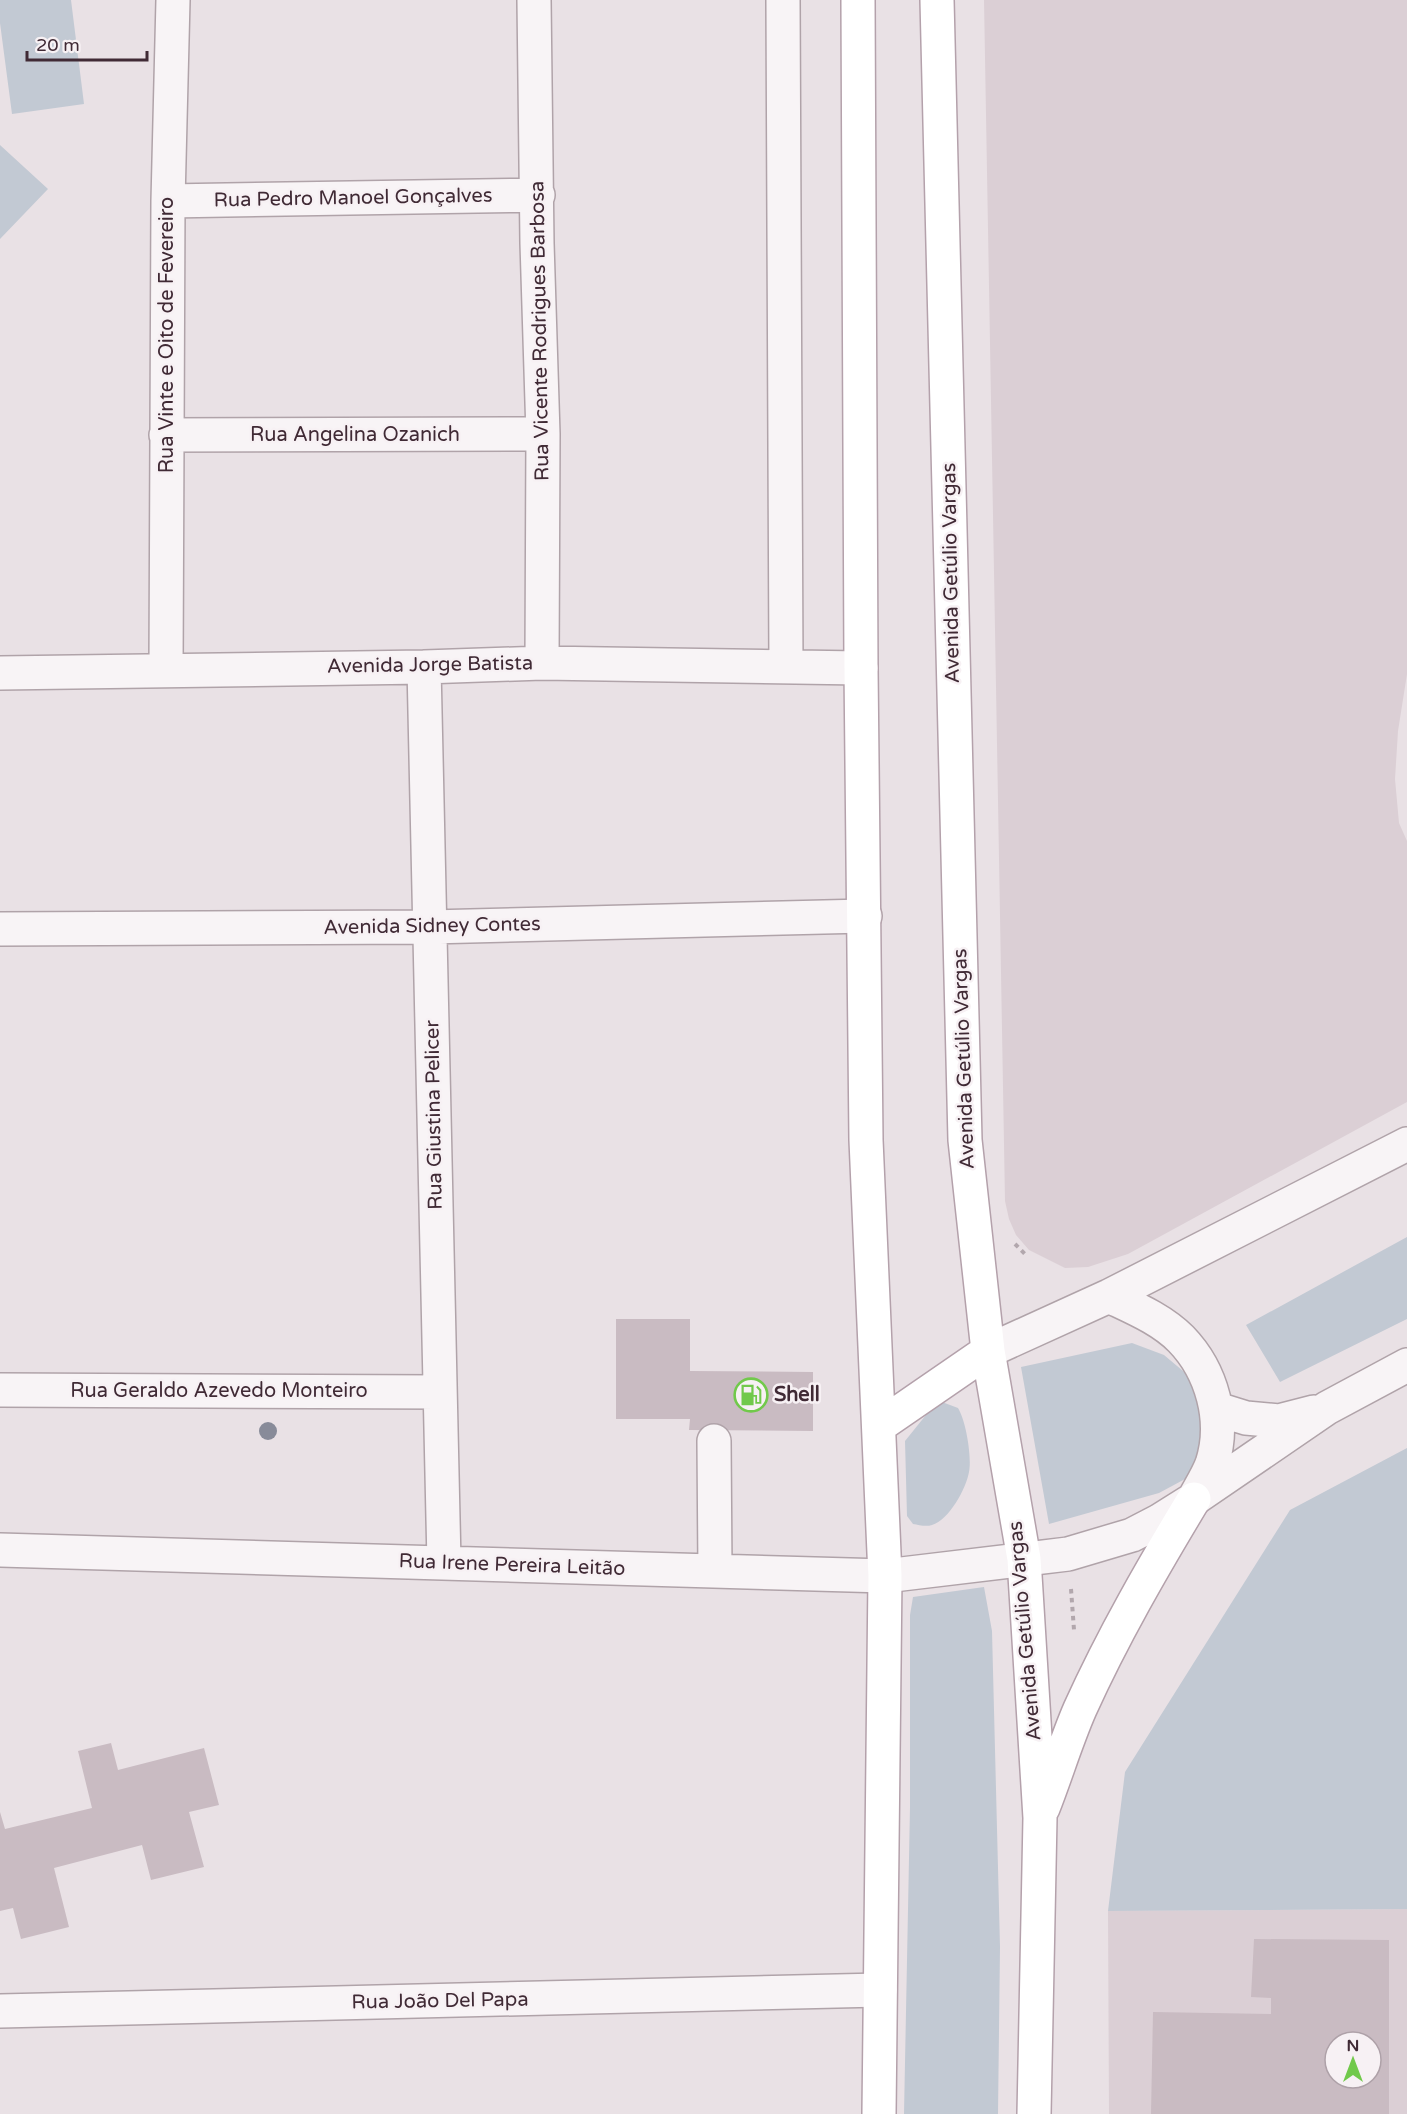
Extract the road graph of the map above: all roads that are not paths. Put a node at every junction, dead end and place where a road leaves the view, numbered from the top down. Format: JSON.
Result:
{"nodes":[{"id":1,"x":173,"y":0,"type":"edge"},
{"id":2,"x":534,"y":0,"type":"edge"},
{"id":3,"x":783,"y":0,"type":"edge"},
{"id":4,"x":858,"y":0,"type":"edge"},
{"id":5,"x":936,"y":0,"type":"edge"},
{"id":6,"x":538,"y":195,"type":"junction"},
{"id":7,"x":168,"y":201,"type":"junction"},
{"id":8,"x":543,"y":434,"type":"junction"},
{"id":9,"x":166,"y":435,"type":"junction"},
{"id":10,"x":542,"y":663,"type":"junction"},
{"id":11,"x":424,"y":667,"type":"junction"},
{"id":12,"x":786,"y":667,"type":"junction"},
{"id":13,"x":861,"y":668,"type":"junction"},
{"id":14,"x":166,"y":669,"type":"junction"},
{"id":15,"x":0,"y":673,"type":"edge"},
{"id":16,"x":865,"y":916,"type":"junction"},
{"id":17,"x":430,"y":927,"type":"junction"},
{"id":18,"x":0,"y":928,"type":"edge"},
{"id":19,"x":1407,"y":1144,"type":"edge"},
{"id":20,"x":1109,"y":1296,"type":"junction"},
{"id":21,"x":988,"y":1351,"type":"junction"},
{"id":22,"x":1407,"y":1365,"type":"edge"},
{"id":23,"x":0,"y":1390,"type":"edge"},
{"id":24,"x":439,"y":1392,"type":"junction"},
{"id":25,"x":1327,"y":1408,"type":"junction"},
{"id":26,"x":1218,"y":1409,"type":"junction"},
{"id":27,"x":879,"y":1426,"type":"junction"},
{"id":28,"x":714,"y":1442,"type":"dead end"},
{"id":29,"x":1194,"y":1499,"type":"junction"},
{"id":30,"x":0,"y":1550,"type":"edge"},
{"id":31,"x":1024,"y":1559,"type":"junction"},
{"id":32,"x":444,"y":1563,"type":"junction"},
{"id":33,"x":715,"y":1571,"type":"junction"},
{"id":34,"x":885,"y":1576,"type":"junction"},
{"id":35,"x":1040,"y":1818,"type":"junction"},
{"id":36,"x":880,"y":1990,"type":"junction"},
{"id":37,"x":0,"y":2011,"type":"edge"},
{"id":38,"x":879,"y":2114,"type":"edge"},
{"id":39,"x":1034,"y":2114,"type":"edge"}],
"edges":[{"from":1,"to":7,"type":"street","name":"Rua Vinte e Oito de Fevereiro"},
{"from":2,"to":6,"type":"street","name":"Rua Vicente Rodrigues Barbosa"},
{"from":3,"to":12,"type":"street"},
{"from":4,"to":13,"type":"main road"},
{"from":5,"to":21,"type":"main road","name":"Avenida Getúlio Vargas"},
{"from":6,"to":7,"type":"street","name":"Rua Pedro Manoel Gonçalves"},
{"from":6,"to":8,"type":"street","name":"Rua Vicente Rodrigues Barbosa"},
{"from":7,"to":9,"type":"street","name":"Rua Vinte e Oito de Fevereiro"},
{"from":8,"to":9,"type":"street","name":"Rua Angelina Ozanich"},
{"from":8,"to":10,"type":"street","name":"Rua Vicente Rodrigues Barbosa"},
{"from":9,"to":14,"type":"street","name":"Rua Vinte e Oito de Fevereiro"},
{"from":10,"to":11,"type":"street","name":"Avenida Jorge Batista"},
{"from":10,"to":12,"type":"street","name":"Avenida Jorge Batista"},
{"from":11,"to":14,"type":"street","name":"Avenida Jorge Batista"},
{"from":11,"to":17,"type":"street","name":"Rua Giustina Pelicer"},
{"from":12,"to":13,"type":"street","name":"Avenida Jorge Batista"},
{"from":13,"to":16,"type":"main road"},
{"from":14,"to":15,"type":"street","name":"Avenida Jorge Batista"},
{"from":16,"to":17,"type":"street","name":"Avenida Sidney Contes"},
{"from":16,"to":27,"type":"main road"},
{"from":17,"to":18,"type":"street","name":"Avenida Sidney Contes"},
{"from":17,"to":24,"type":"street","name":"Rua Giustina Pelicer"},
{"from":19,"to":20,"type":"street"},
{"from":20,"to":21,"type":"street"},
{"from":20,"to":26,"type":"street"},
{"from":21,"to":27,"type":"main road"},
{"from":21,"to":31,"type":"main road","name":"Avenida Getúlio Vargas"},
{"from":22,"to":25,"type":"street"},
{"from":23,"to":24,"type":"street","name":"Rua Geraldo Azevedo Monteiro"},
{"from":24,"to":32,"type":"street","name":"Rua Giustina Pelicer"},
{"from":25,"to":26,"type":"street"},
{"from":25,"to":29,"type":"street","name":"Rua Irene Pereira Leitão"},
{"from":26,"to":29,"type":"street"},
{"from":27,"to":34,"type":"main road"},
{"from":28,"to":33,"type":"street"},
{"from":29,"to":31,"type":"street","name":"Rua Irene Pereira Leitão"},
{"from":29,"to":35,"type":"main road"},
{"from":30,"to":32,"type":"street","name":"Rua Irene Pereira Leitão"},
{"from":31,"to":34,"type":"street","name":"Rua Irene Pereira Leitão"},
{"from":31,"to":35,"type":"main road","name":"Avenida Getúlio Vargas"},
{"from":32,"to":33,"type":"street","name":"Rua Irene Pereira Leitão"},
{"from":33,"to":34,"type":"street","name":"Rua Irene Pereira Leitão"},
{"from":34,"to":36,"type":"main road"},
{"from":35,"to":39,"type":"main road","name":"Avenida Getúlio Vargas"},
{"from":36,"to":37,"type":"street","name":"Rua João Del Papa"},
{"from":36,"to":38,"type":"main road"}]}
